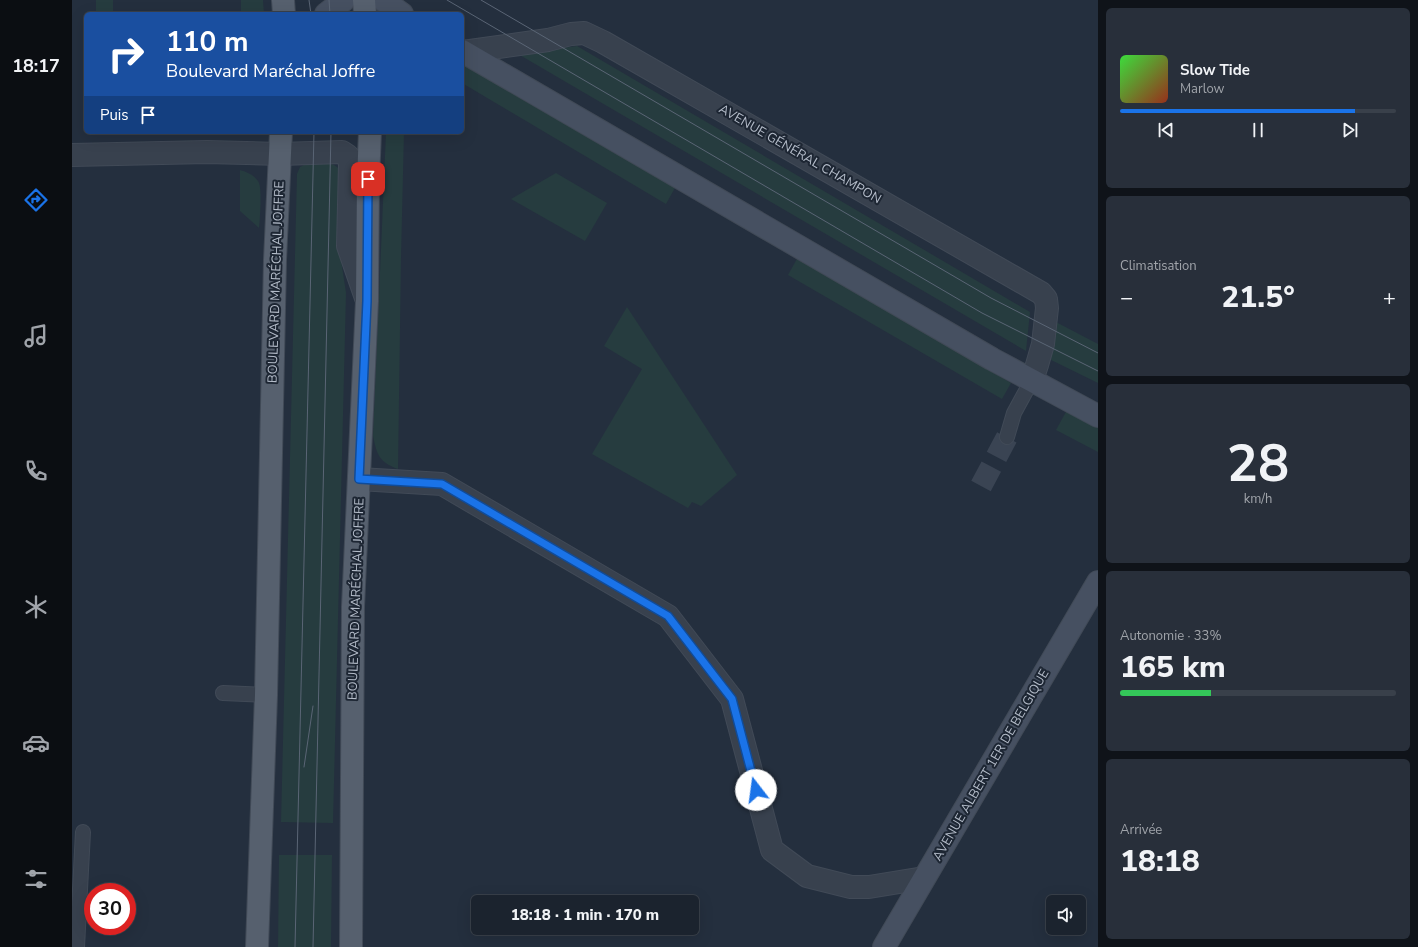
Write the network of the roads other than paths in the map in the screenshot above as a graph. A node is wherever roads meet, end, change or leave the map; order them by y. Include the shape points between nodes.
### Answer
1 (283, 0) edge
2 (344, 0) edge
3 (364, 0) edge
4 (383, 0) edge
5 (284, 12) edge
6 (329, 12) edge
7 (365, 12) edge
8 (399, 12) edge
9 (464, 52) edge
10 (464, 53) edge
11 (281, 134) edge
12 (370, 134) edge
13 (280, 154) junction
14 (72, 155) edge
15 (367, 301) junction
16 (1032, 380) junction
17 (1098, 416) edge
18 (1007, 437) tunnel mouth
19 (359, 479) junction
20 (1098, 582) edge
21 (223, 693) dead end
22 (266, 695) junction
23 (83, 832) dead end
24 (924, 878) junction
25 (78, 947) edge
26 (257, 947) edge
27 (351, 947) edge
28 (884, 947) edge

1 - 5 main road
2 - 6 main road
3 - 7 main road
4 - 8 main road
9 - 16 street, AVENUE GÉNÉRAL CHAMPON via 584,33 1041,293 1048,308 1043,344
10 - 16 main road, AVENUE GÉNÉRAL CHAMPON
11 - 13 main road, BOULEVARD MARÉCHAL JOFFRE
12 - 15 main road, BOULEVARD MARÉCHAL JOFFRE
13 - 14 street via 207,152
13 - 15 street via 342,152 348,156 348,246
13 - 22 main road, BOULEVARD MARÉCHAL JOFFRE via 275,260
15 - 19 main road, BOULEVARD MARÉCHAL JOFFRE
16 - 17 main road, AVENUE GÉNÉRAL CHAMPON
16 - 18 lane, AVENUE GÉNÉRAL CHAMPON via 1014,412
19 - 24 street via 442,484 668,616 732,699 772,850 807,876 851,887 870,887
19 - 27 main road, BOULEVARD MARÉCHAL JOFFRE via 353,607
20 - 24 main road, AVENUE ALBERT 1ER DE BELGIQUE
21 - 22 lane
22 - 26 main road, BOULEVARD MARÉCHAL JOFFRE
23 - 25 lane
24 - 28 main road, AVENUE ALBERT 1ER DE BELGIQUE

